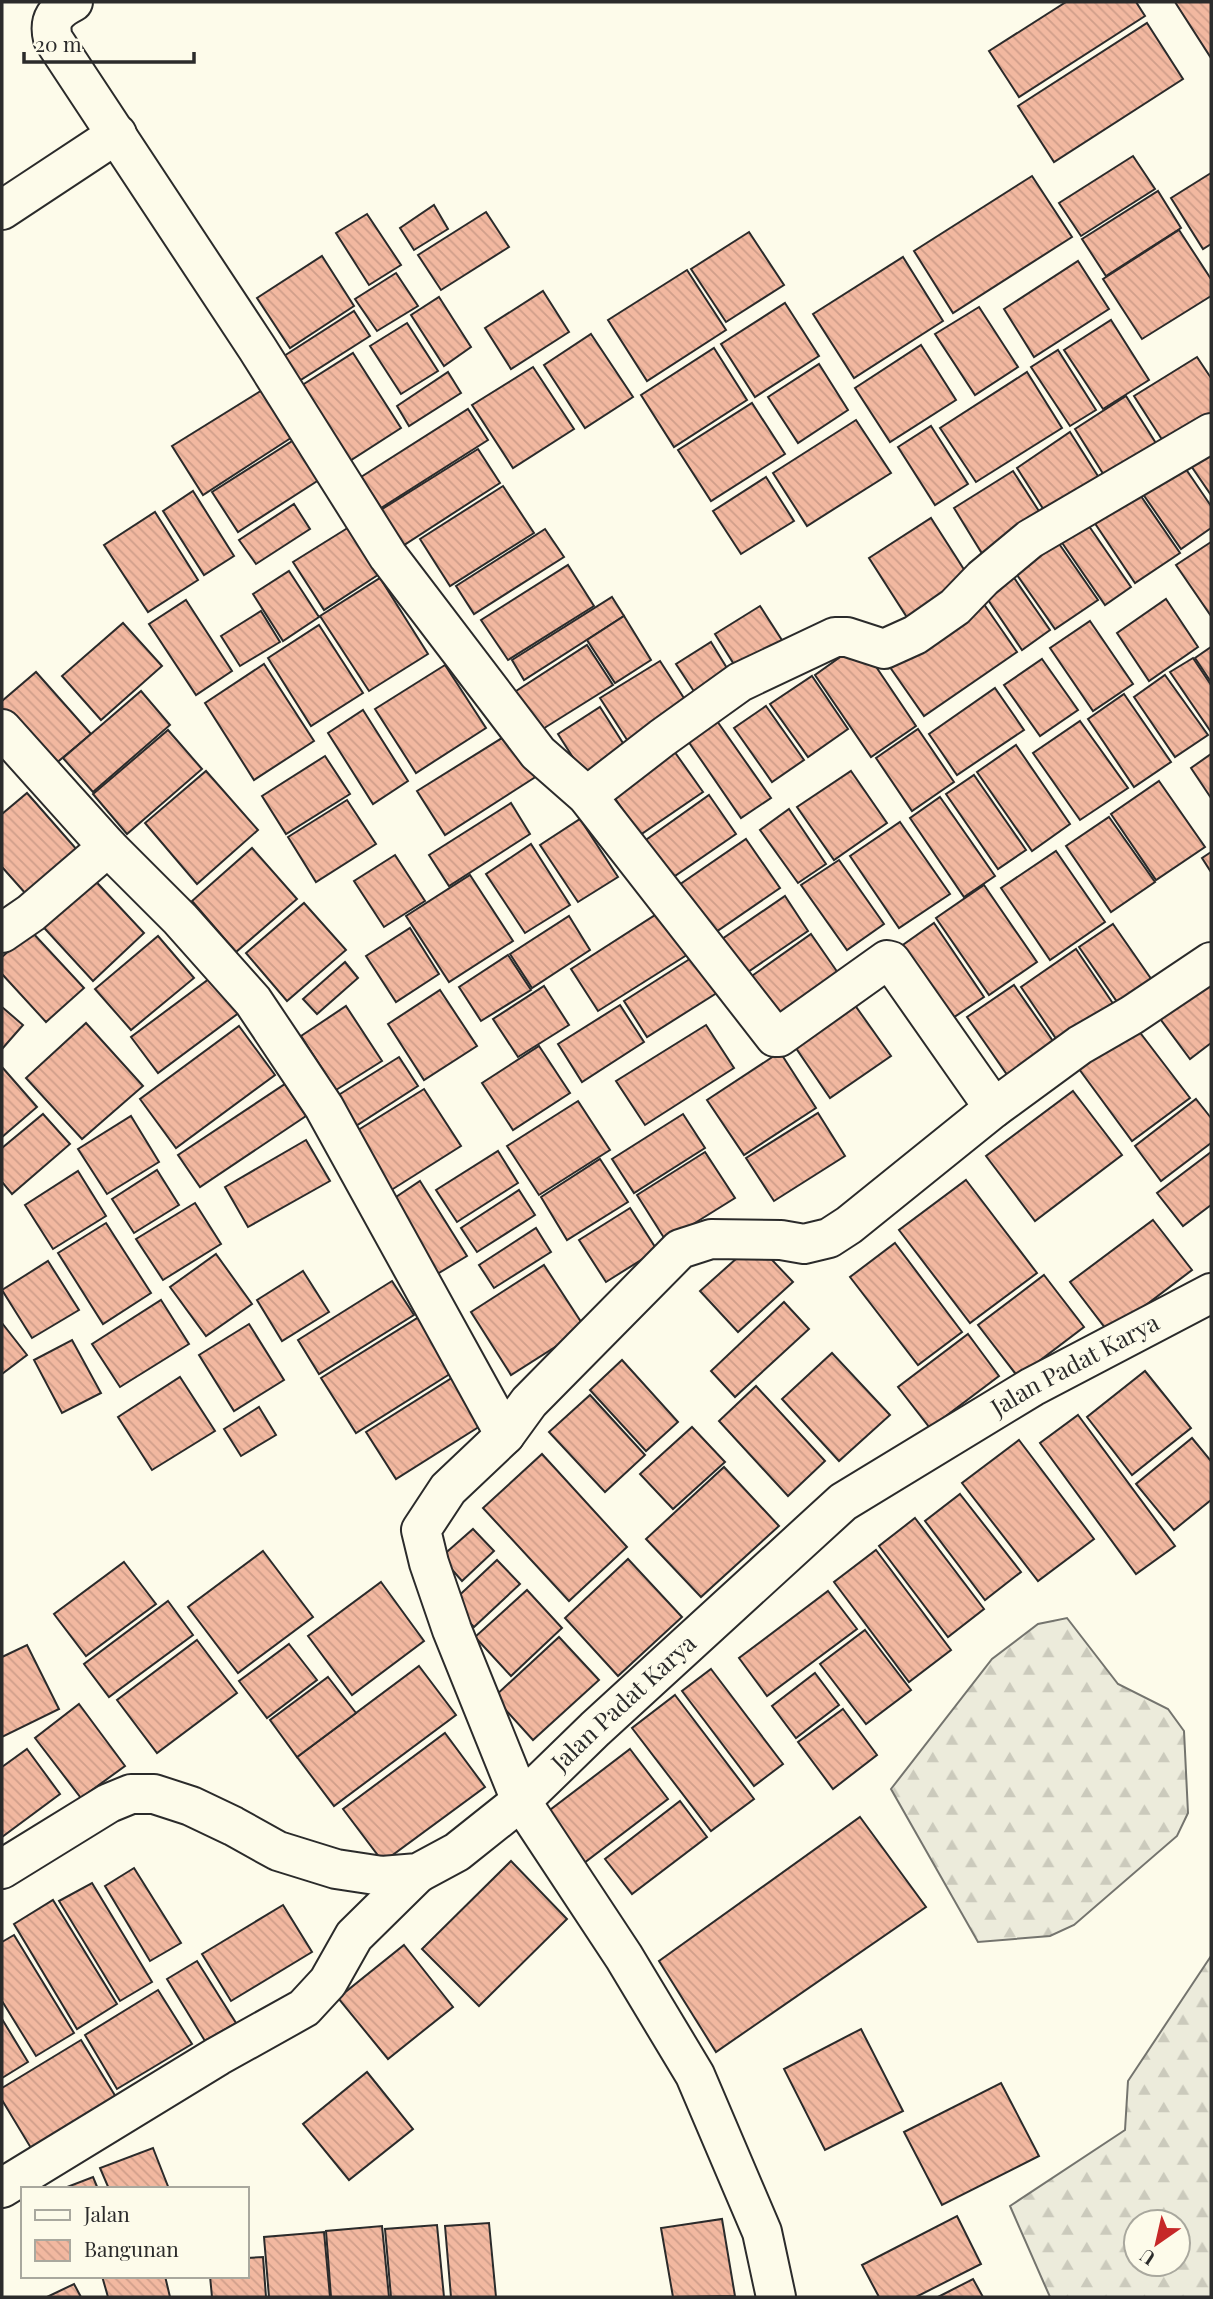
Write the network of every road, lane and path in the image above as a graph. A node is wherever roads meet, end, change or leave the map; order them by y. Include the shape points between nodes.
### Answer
1 (73, 2) edge
2 (117, 134) junction
3 (2, 210) edge
4 (1211, 433) edge
5 (2, 729) edge
6 (587, 796) junction
7 (108, 847) junction
8 (2, 933) edge
9 (1211, 962) edge
10 (994, 1108) junction
11 (1211, 1293) edge
12 (505, 1436) junction
13 (521, 1801) junction
14 (2, 1869) edge
15 (418, 1873) junction
16 (2, 2188) edge
17 (776, 2297) edge

1 - 2 street via 53,19 53,39
2 - 3 street
2 - 6 street via 388,556 538,753
4 - 6 street via 1030,539 955,607 915,635 884,649 835,637 740,682
5 - 7 street
6 - 10 street via 775,1037 891,961
7 - 8 street
7 - 12 street via 253,1001 282,1043 324,1107
9 - 10 street via 1080,1045
10 - 12 street via 828,1238 804,1244 711,1239 680,1249 529,1402
11 - 13 street, Jalan Padat Karya via 1032,1387 843,1503
12 - 13 street via 448,1489 421,1530 452,1630
13 - 15 street, Jalan Padat Karya via 457,1852
13 - 17 street via 695,2075 762,2232
14 - 15 street, Jalan Padat Karya via 110,1803 131,1794 154,1794 233,1826 278,1851 336,1869 382,1876
15 - 16 street via 354,1936 328,1982 304,2008

